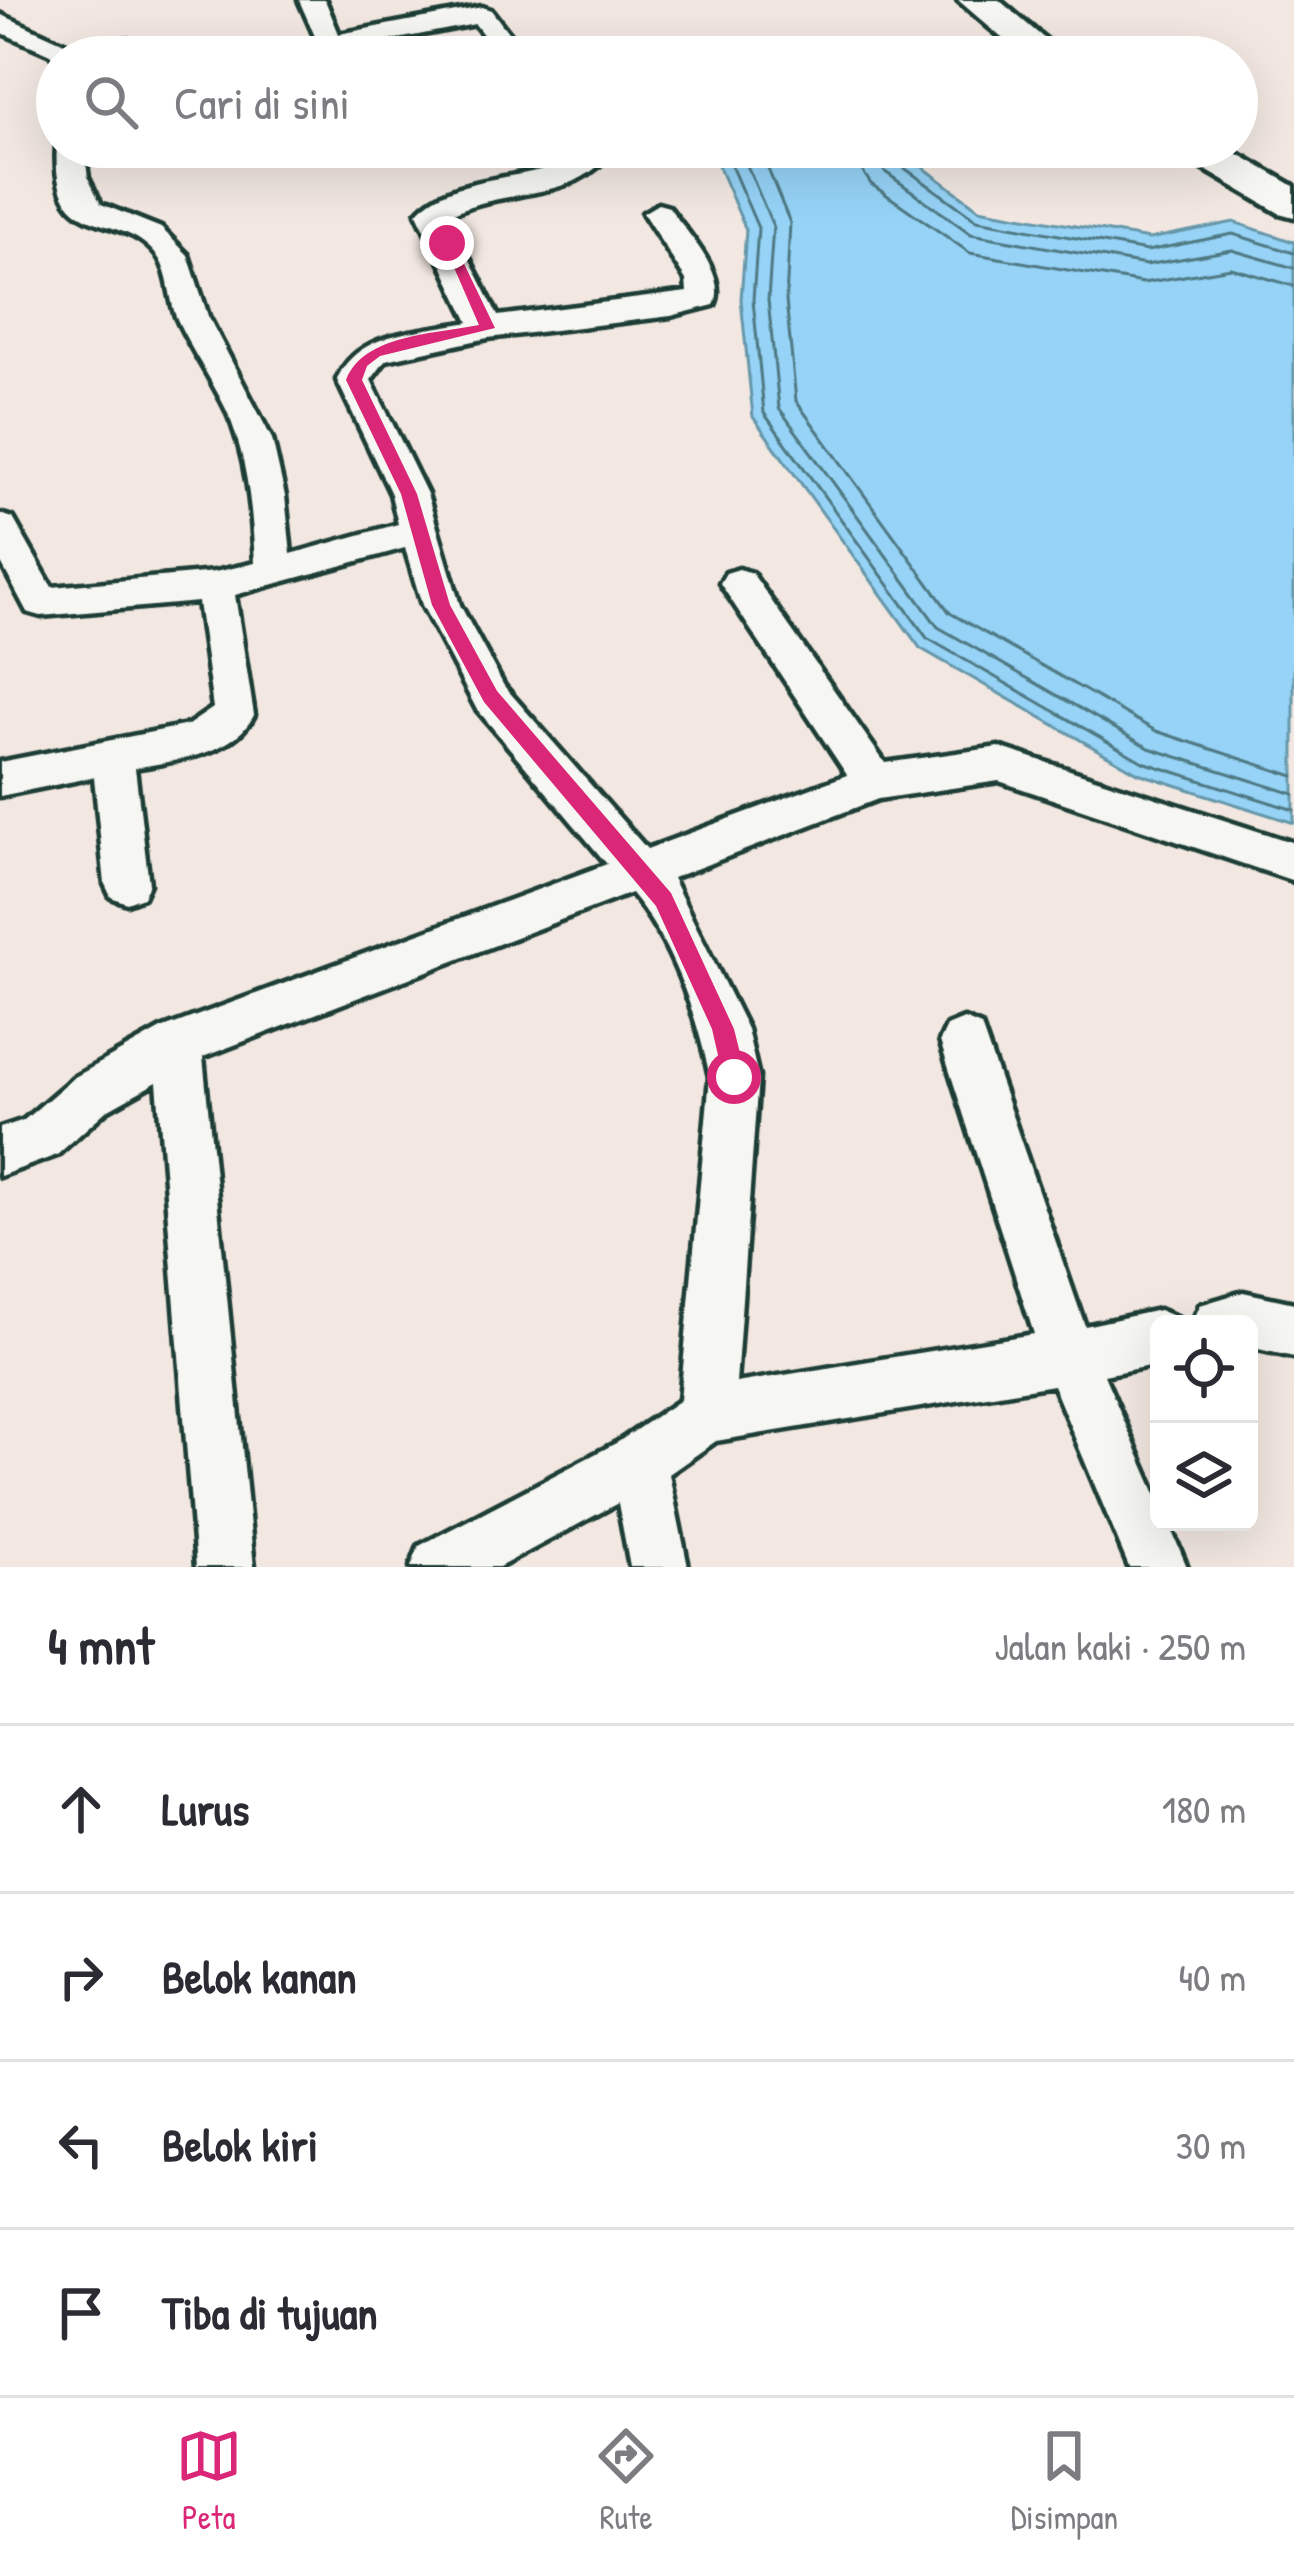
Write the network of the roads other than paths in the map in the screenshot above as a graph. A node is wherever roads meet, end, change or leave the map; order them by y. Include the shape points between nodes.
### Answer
1 (312, 0) edge
2 (976, 0) edge
3 (0, 22) edge
4 (327, 36) edge
5 (371, 36) edge
6 (498, 36) edge
7 (1020, 36) edge
8 (36, 41) edge
9 (71, 168) edge
10 (577, 168) edge
11 (1232, 168) edge
12 (1294, 204) edge
13 (658, 213) dead end
14 (488, 328) junction
15 (0, 527) edge
16 (418, 531) junction
17 (274, 573) junction
18 (739, 583) dead end
19 (215, 586) junction
20 (112, 756) junction
21 (0, 779) edge
22 (874, 782) junction
23 (1294, 862) edge
24 (643, 872) junction
25 (127, 884) dead end
26 (964, 1041) dead end
27 (178, 1045) junction
28 (0, 1152) edge
29 (1258, 1322) edge
30 (1294, 1330) edge
31 (1150, 1339) edge
32 (1068, 1357) junction
33 (706, 1415) junction
34 (638, 1462) junction
35 (225, 1567) edge
36 (440, 1567) edge
37 (659, 1567) edge
38 (1158, 1567) edge

1 - 4 street
2 - 7 street
3 - 8 street
5 - 6 street via 482,14
9 - 17 street via 83,206 150,235 179,268 210,356 247,419 271,499
10 - 14 street via 432,213
11 - 12 street
13 - 14 street via 702,280 703,298
14 - 16 street via 375,352 354,380 409,494
15 - 19 street via 41,602
16 - 17 street
16 - 24 street via 441,605 490,697
17 - 19 street
18 - 22 street
19 - 20 street via 234,715 198,739
20 - 21 street
20 - 25 street
22 - 23 street via 999,764
22 - 24 street
24 - 27 street
24 - 33 street via 723,1029 734,1077
26 - 32 street
27 - 28 street via 90,1094 40,1138
27 - 35 street
29 - 30 street
31 - 32 street
32 - 33 street
32 - 38 street
33 - 34 street
34 - 36 street
34 - 37 street

